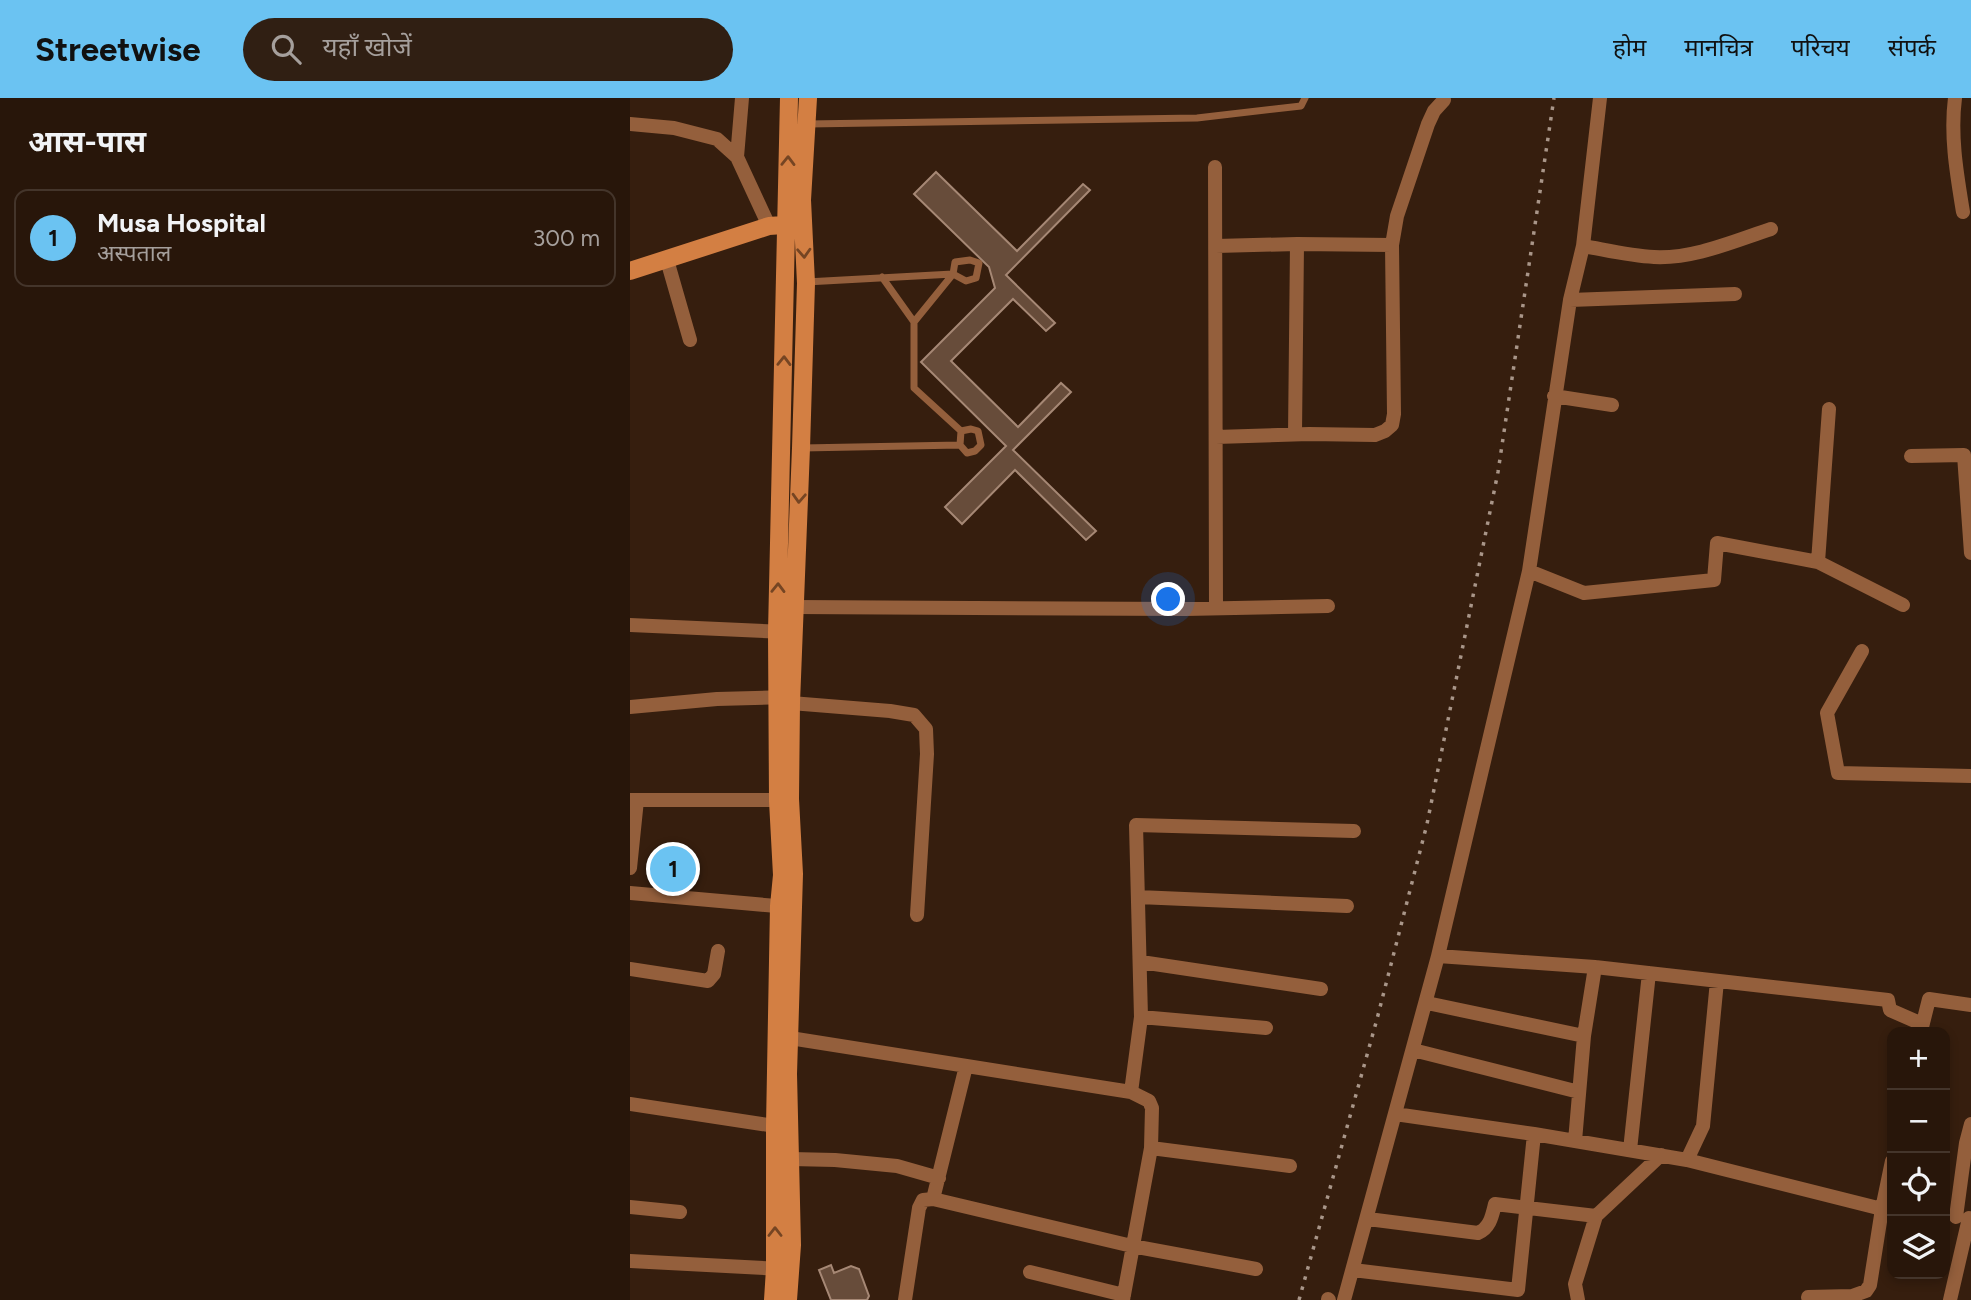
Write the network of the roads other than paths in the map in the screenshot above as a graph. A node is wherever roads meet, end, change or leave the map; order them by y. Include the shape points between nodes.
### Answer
1 (742, 98) edge
2 (789, 98) edge
3 (808, 98) edge
4 (1305, 98) edge
5 (1600, 98) edge
6 (1955, 98) edge
7 (1444, 100) dead end
8 (630, 124) edge
9 (807, 124) junction
10 (737, 157) junction
11 (1215, 167) dead end
12 (1963, 212) dead end
13 (795, 224) junction
14 (769, 226) junction
15 (1771, 229) dead end
16 (1297, 244) junction
17 (1392, 245) junction
18 (1216, 246) junction
19 (1583, 246) junction
20 (667, 260) junction
21 (630, 271) edge
22 (882, 277) junction
23 (806, 282) junction
24 (1735, 293) dead end
25 (1570, 300) junction
26 (914, 322) junction
27 (690, 340) dead end
28 (1554, 396) junction
29 (1612, 405) dead end
30 (1829, 409) dead end
31 (961, 431) junction
32 (1295, 434) junction
33 (1216, 437) junction
34 (960, 444) junction
35 (802, 448) junction
36 (1911, 456) dead end
37 (1971, 553) edge
38 (1818, 562) junction
39 (1529, 570) junction
40 (1903, 605) dead end
41 (1328, 606) dead end
42 (794, 607) junction
43 (1216, 608) junction
44 (630, 625) edge
45 (786, 632) junction
46 (1862, 651) dead end
47 (787, 699) junction
48 (630, 707) edge
49 (1971, 776) edge
50 (634, 800) edge
51 (784, 800) junction
52 (1354, 831) dead end
53 (632, 833) edge
54 (630, 868) edge
55 (630, 893) edge
56 (1138, 897) junction
57 (1347, 906) dead end
58 (786, 907) junction
59 (917, 915) dead end
60 (718, 951) dead end
61 (1438, 956) junction
62 (1141, 962) junction
63 (1595, 967) junction
64 (630, 969) edge
65 (1649, 973) junction
66 (1717, 981) junction
67 (1321, 989) dead end
68 (1427, 1003) junction
69 (1971, 1005) edge
70 (1141, 1017) junction
71 (1920, 1027) edge
72 (1922, 1027) edge
73 (1266, 1028) dead end
74 (1584, 1036) junction
75 (789, 1038) junction
76 (1413, 1050) junction
77 (966, 1066) junction
78 (1131, 1092) junction
79 (1579, 1092) junction
80 (630, 1104) edge
81 (1395, 1114) junction
82 (1971, 1124) edge
83 (783, 1125) junction
84 (1534, 1134) junction
85 (1575, 1141) junction
86 (1151, 1148) junction
87 (1630, 1150) junction
88 (1661, 1155) junction
89 (790, 1159) junction
90 (1687, 1160) junction
91 (1290, 1166) dead end
92 (939, 1178) junction
93 (933, 1199) junction
94 (630, 1208) edge
95 (1527, 1208) junction
96 (1887, 1210) edge
97 (680, 1212) dead end
98 (1596, 1216) junction
99 (1960, 1217) edge
100 (1368, 1219) junction
101 (1132, 1246) junction
102 (630, 1261) edge
103 (783, 1269) junction
104 (1256, 1269) dead end
105 (1353, 1270) junction
106 (1030, 1272) dead end
107 (1124, 1297) edge
108 (1808, 1297) dead end
109 (909, 1298) edge
110 (773, 1300) edge
111 (788, 1300) edge
112 (1344, 1300) edge
113 (1578, 1300) edge
114 (1950, 1300) edge

1 - 10 street
13 -> 2 main road
3 - 9 main road
4 - 9 lane via 1301,106 1197,118
5 - 19 street
6 - 12 street via 1956,173
7 - 17 street via 1428,124
8 - 10 street via 674,128 717,139
9 - 13 main road via 802,200
10 - 14 street
11 - 18 street
13 - 14 main road
13 -> 23 main road
45 -> 13 main road
14 - 20 main road
15 - 19 street via 1679,256 1654,257
16 - 17 street
16 - 18 street
16 - 32 street
17 - 32 street via 1392,425 1375,435
18 - 33 street
19 - 25 street
20 - 21 main road
20 - 27 street
22 - 23 lane
22 - 26 lane
22 - 26 lane via 953,274
23 - 35 main road
24 - 25 street
25 - 28 street
26 - 31 lane via 914,388
28 - 29 street
28 - 39 street
30 - 38 street
31 - 34 lane
31 - 34 lane via 978,431 981,445 967,453
32 - 33 street
33 - 43 street
34 - 35 lane
35 -> 42 main road
36 - 37 street via 1964,455
38 - 39 street via 1717,543 1714,580 1584,593
38 - 40 street
39 - 61 street
41 - 43 street
42 - 43 street
42 - 45 main road
44 - 45 street
45 - 47 main road
46 - 49 street via 1827,713 1838,773
47 - 48 street via 717,699
47 - 51 main road
47 - 59 street via 914,715 926,729
50 - 51 street
50 - 53 street
51 - 58 main road via 794,874
52 - 56 street via 1136,825
53 - 54 street
55 - 58 street
56 - 57 street
56 - 62 street
58 - 75 main road
58 - 83 main road
60 - 64 street via 708,981
61 - 63 street
61 - 68 street
62 - 67 street
62 - 70 street
63 - 65 street
63 - 74 street
65 - 66 street
65 - 87 street
66 - 71 street via 1888,1000 1889,1010
66 - 90 street via 1703,1126
68 - 74 street
68 - 76 street
69 - 72 street via 1929,999
70 - 73 street
70 - 78 street
74 - 79 street
75 - 77 street
75 - 83 main road
76 - 79 street
76 - 81 street
77 - 78 street
77 - 92 street
78 - 86 street via 1143,1096 1152,1108
79 - 85 street
80 - 83 street
81 - 84 street
81 - 100 street
82 - 99 street
83 - 89 main road
103 -> 83 main road
84 - 85 street
84 - 95 street
85 - 87 street
86 - 91 street
86 - 101 street
87 - 88 street
88 - 90 street
88 - 98 street
89 - 92 street via 897,1166
89 - 103 main road via 793,1210
90 - 96 street
92 - 93 street
93 - 101 street
93 - 109 street via 923,1200 919,1208
94 - 97 street
95 - 98 street
95 - 100 street via 1495,1204 1485,1230 1478,1233
95 - 105 street via 1518,1290
96 - 108 street via 1866,1292
98 - 113 street via 1575,1284
99 - 114 street
100 - 105 street
101 - 104 street
101 - 107 street
102 - 103 street
103 - 110 main road
103 - 111 main road
105 - 112 street
106 - 107 street

